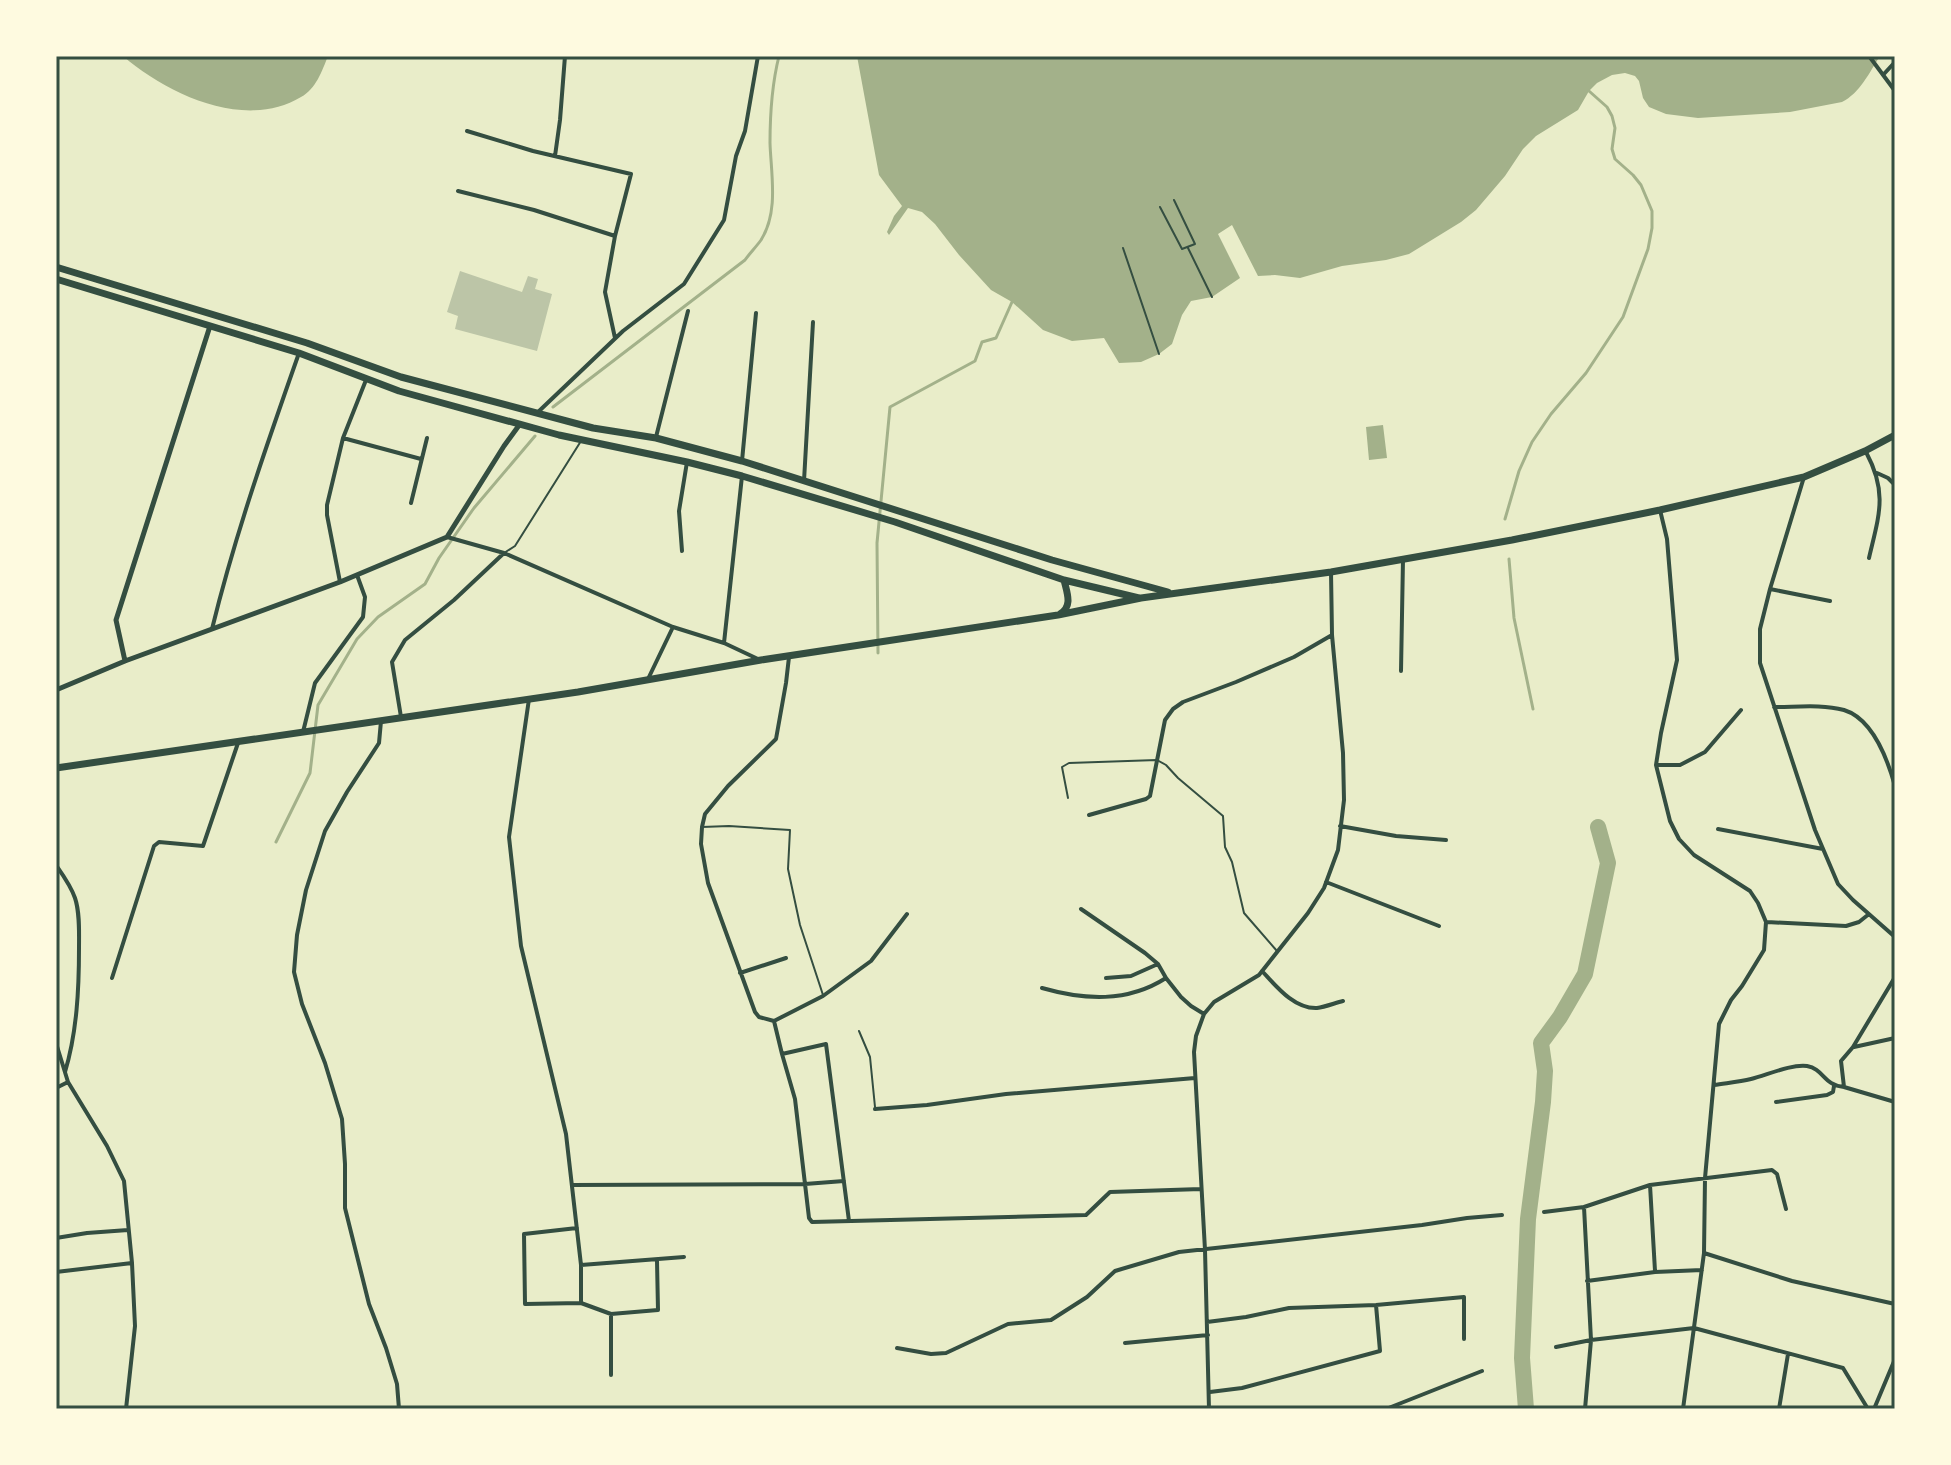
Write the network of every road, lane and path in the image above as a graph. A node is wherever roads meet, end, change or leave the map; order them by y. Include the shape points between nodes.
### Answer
1 (565, 56) edge
2 (758, 56) edge
3 (1869, 56) edge
4 (1895, 62) edge
5 (1883, 75) junction
6 (1895, 91) edge
7 (467, 131) dead end
8 (555, 156) junction
9 (458, 191) dead end
10 (1174, 200) dead end
11 (1160, 207) dead end
12 (615, 236) junction
13 (1188, 247) junction
14 (1123, 248) dead end
15 (56, 267) edge
16 (56, 279) edge
17 (1212, 297) dead end
18 (688, 311) dead end
19 (756, 313) dead end
20 (813, 322) dead end
21 (210, 326) junction
22 (615, 338) junction
23 (299, 353) junction
24 (1159, 354) dead end
25 (367, 378) junction
26 (537, 413) junction
27 (524, 425) junction
28 (1895, 435) edge
29 (343, 438) junction
30 (427, 438) dead end
31 (656, 438) junction
32 (581, 440) junction
33 (1865, 451) junction
34 (421, 459) junction
35 (742, 461) junction
36 (687, 462) junction
37 (1877, 473) junction
38 (742, 476) junction
39 (1804, 477) junction
40 (804, 481) junction
41 (1895, 485) edge
42 (411, 503) dead end
43 (1660, 510) junction
44 (447, 537) junction
45 (682, 551) dead end
46 (504, 553) junction
47 (1869, 558) dead end
48 (1403, 559) junction
49 (1331, 572) junction
50 (357, 575) junction
51 (1064, 580) junction
52 (340, 582) junction
53 (1770, 589) junction
54 (1174, 593) junction
55 (1141, 598) junction
56 (1830, 601) dead end
57 (1058, 615) junction
58 (673, 627) junction
59 (212, 630) junction
60 (1332, 635) junction
61 (724, 643) junction
62 (789, 656) junction
63 (761, 660) junction
64 (125, 661) junction
65 (1401, 671) dead end
66 (648, 680) junction
67 (56, 690) edge
68 (529, 699) junction
69 (1773, 707) junction
70 (1741, 710) dead end
71 (401, 717) junction
72 (381, 721) junction
73 (303, 732) junction
74 (239, 741) junction
75 (1157, 760) junction
76 (1656, 765) junction
77 (56, 768) edge
78 (1895, 786) edge
79 (1068, 798) dead end
80 (1089, 815) dead end
81 (1340, 826) junction
82 (702, 827) junction
83 (1718, 829) dead end
84 (1446, 840) dead end
85 (1823, 849) junction
86 (56, 865) edge
87 (1326, 882) junction
88 (1081, 909) dead end
89 (907, 914) dead end
90 (1869, 914) junction
91 (1766, 922) junction
92 (1439, 926) dead end
93 (1895, 937) edge
94 (1277, 951) junction
95 (786, 958) dead end
96 (1158, 964) junction
97 (1262, 971) junction
98 (740, 973) junction
99 (1895, 977) edge
100 (112, 978) dead end
101 (1106, 978) dead end
102 (1166, 978) junction
103 (1042, 988) dead end
104 (823, 996) junction
105 (1343, 1001) dead end
106 (1204, 1014) junction
107 (774, 1021) junction
108 (859, 1031) dead end
109 (1895, 1038) edge
110 (56, 1043) edge
111 (1853, 1047) junction
112 (782, 1054) junction
113 (65, 1073) junction
114 (1196, 1078) junction
115 (68, 1082) junction
116 (1714, 1085) junction
117 (1834, 1086) junction
118 (1844, 1087) junction
119 (56, 1088) edge
120 (1776, 1102) dead end
121 (1895, 1102) edge
122 (875, 1109) joint
123 (1705, 1178) junction
124 (844, 1181) junction
125 (805, 1184) junction
126 (572, 1185) junction
127 (1650, 1185) junction
128 (1201, 1189) junction
129 (1584, 1207) junction
130 (1786, 1209) dead end
131 (1544, 1212) dead end
132 (1502, 1215) dead end
133 (849, 1221) junction
134 (577, 1228) junction
135 (128, 1230) junction
136 (56, 1238) edge
137 (1205, 1250) junction
138 (1704, 1253) junction
139 (684, 1257) dead end
140 (657, 1261) junction
141 (132, 1263) junction
142 (581, 1265) junction
143 (1702, 1270) junction
144 (56, 1272) edge
145 (1655, 1272) junction
146 (1587, 1281) junction
147 (581, 1303) junction
148 (1895, 1304) edge
149 (1376, 1305) junction
150 (611, 1314) junction
151 (1207, 1322) junction
152 (1694, 1328) junction
153 (1208, 1335) junction
154 (1464, 1339) dead end
155 (1591, 1340) junction
156 (1125, 1343) dead end
157 (1556, 1347) dead end
158 (897, 1348) dead end
159 (1788, 1354) junction
160 (1895, 1359) edge
161 (1482, 1371) dead end
162 (611, 1375) dead end
163 (1209, 1392) junction
164 (126, 1409) edge
165 (399, 1409) edge
166 (1209, 1409) edge
167 (1386, 1409) edge
168 (1585, 1409) edge
169 (1683, 1409) edge
170 (1779, 1409) edge
171 (1868, 1409) edge
172 (1874, 1409) edge

1 - 8 street
2 - 22 street via 724,220 684,284
3 - 5 street
4 - 5 street
5 - 6 street
7 - 8 street
8 - 12 street via 631,174
9 - 12 street
10 - 13 path via 1195,244
11 - 13 path via 1182,249
12 - 22 street via 605,292
13 - 17 path
14 - 24 path
15 - 26 main road via 401,377
16 - 21 main road
18 - 31 street
19 - 35 street
20 - 40 street
21 - 23 main road
21 - 64 street via 116,620
22 - 26 street
23 - 25 main road
23 - 59 street
25 - 27 main road
25 - 29 street
26 - 31 main road
27 - 32 main road
27 - 44 street via 504,446
28 - 33 main road
29 - 34 street
29 - 52 street via 327,510
30 - 34 street
31 - 35 main road
32 - 36 main road
32 - 46 lane via 515,546
33 - 37 street
33 - 39 main road
34 - 42 street
35 - 40 main road
36 - 38 main road
36 - 45 street via 679,511
37 - 41 street
37 - 47 street via 1880,503
38 - 51 main road
38 - 61 street
39 - 43 main road
39 - 53 street
40 - 54 main road
43 - 48 main road
43 - 76 street via 1677,660
44 - 46 street
44 - 50 street
46 - 58 street
46 - 71 street via 405,640 392,662
48 - 49 main road
48 - 65 street
49 - 54 main road
49 - 60 street
50 - 52 street
50 - 73 street via 365,597 363,617 315,683
51 - 55 main road
51 - 57 main road via 1068,605
52 - 59 street
53 - 56 street
53 - 69 street via 1759,646
54 - 55 main road
55 - 57 main road
57 - 62 main road
58 - 61 street
58 - 66 street
59 - 64 street
60 - 75 street via 1173,709 1165,720
60 - 81 street via 1343,753
61 - 63 street
62 - 63 main road
62 - 82 street via 776,739 728,786 705,814
63 - 66 main road
64 - 67 street
66 - 68 main road
68 - 71 main road
68 - 126 street via 509,837 521,946 566,1134
69 - 78 street via 1828,707 1857,717 1881,747
69 - 85 street
70 - 76 street via 1705,752 1680,765
71 - 72 main road
72 - 73 main road
72 - 165 street via 379,743 325,831 306,890 294,972 342,1119 345,1208 369,1304 397,1384
73 - 74 main road
74 - 77 main road
74 - 100 street via 203,846 154,846
75 - 79 lane via 1064,764
75 - 80 street via 1150,796
75 - 94 lane via 1223,816 1225,847 1244,913
76 - 91 street via 1679,839 1694,855 1750,891
81 - 84 street
81 - 87 street
82 - 98 street via 708,883
82 - 104 lane via 790,830 788,869
83 - 85 street
85 - 90 street via 1838,884
86 - 113 street via 75,899 79,930 79,984
87 - 92 street
87 - 94 street
88 - 96 street
89 - 104 street via 871,961
90 - 91 street via 1846,926
90 - 93 street
91 - 116 street via 1764,950 1719,1024
94 - 97 street
95 - 98 street
96 - 101 street via 1131,976
96 - 102 street
97 - 105 street via 1304,1007
97 - 106 street
98 - 107 street via 757,1015
99 - 111 street
102 - 103 street via 1120,997 1066,995
102 - 106 street
104 - 107 street
106 - 114 street via 1194,1052
107 - 112 street
108 - 122 lane via 870,1057
109 - 111 street
110 - 113 street
111 - 118 street via 1841,1061
112 - 124 street via 826,1044
112 - 125 street via 795,1099
113 - 115 street
114 - 122 street
114 - 128 street
115 - 119 street
115 - 135 street via 124,1181
116 - 117 street via 1807,1066
116 - 123 street
117 - 118 street
117 - 120 street via 1827,1095
118 - 121 street
123 - 127 street
123 - 130 street via 1775,1171
123 - 138 street
124 - 125 street
124 - 133 street
125 - 126 street
125 - 133 street via 812,1222
126 - 134 street
127 - 129 street
127 - 145 street
128 - 133 street via 1110,1192 1086,1215
128 - 137 street
129 - 131 street
129 - 146 street
132 - 137 street
134 - 142 street
134 - 147 street via 524,1234 523,1301
135 - 136 street
135 - 141 street
137 - 151 street
137 - 158 street via 1115,1271 1051,1320 1008,1324 946,1353
138 - 143 street
138 - 148 street via 1792,1281
139 - 140 street
140 - 142 street
140 - 150 street via 658,1310
141 - 144 street
141 - 164 street via 135,1326
142 - 147 street
143 - 145 street
143 - 152 street
145 - 146 street
146 - 155 street
147 - 150 street
149 - 151 street via 1289,1308
149 - 154 street via 1464,1297
149 - 163 street via 1380,1351
150 - 162 street
151 - 153 street
152 - 155 street
152 - 159 street
152 - 169 street
153 - 156 street
153 - 163 street
155 - 157 street
155 - 168 street
159 - 170 street
159 - 171 street via 1843,1368
160 - 172 street
161 - 167 street
163 - 166 street

